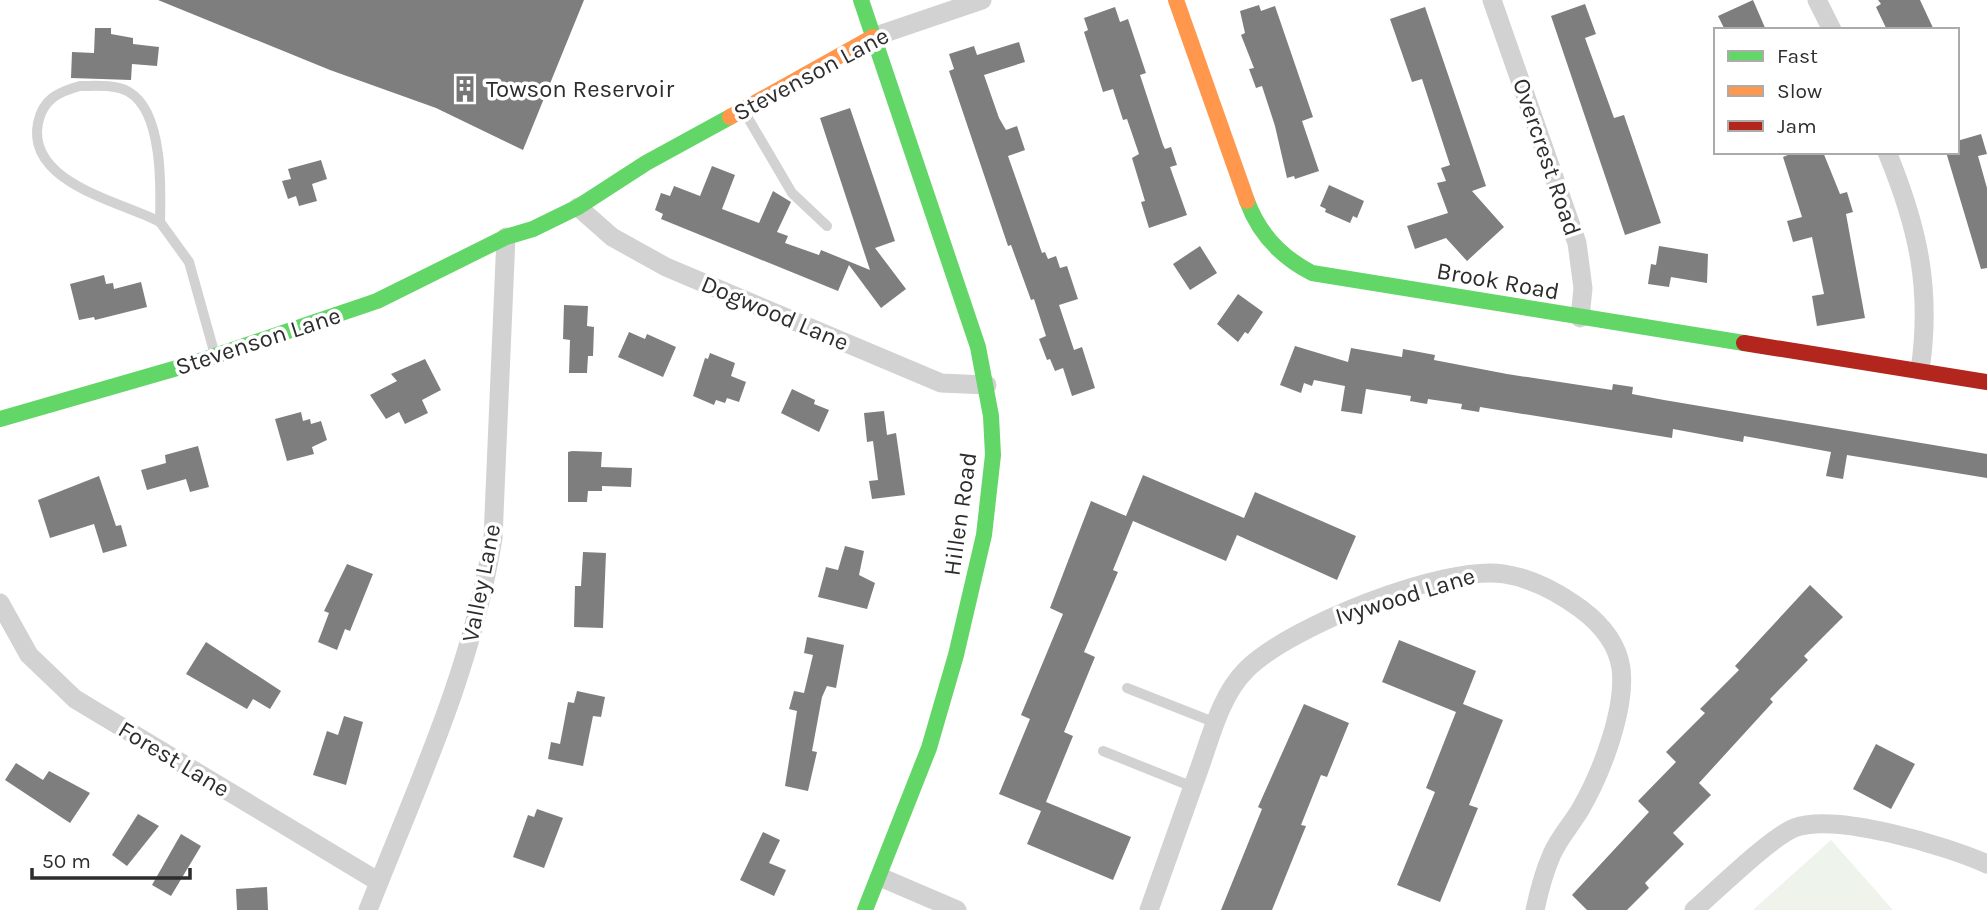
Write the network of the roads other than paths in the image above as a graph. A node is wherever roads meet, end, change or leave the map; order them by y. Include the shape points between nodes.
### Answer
1 (861, 0) edge
2 (982, 0) edge
3 (1176, 0) edge
4 (1492, 0) edge
5 (1817, 0) edge
6 (1831, 28) edge
7 (873, 37) junction
8 (743, 109) junction
9 (1888, 154) edge
10 (646, 163) junction
11 (578, 207) junction
12 (160, 222) junction
13 (827, 226) dead end
14 (506, 237) junction
15 (1580, 318) junction
16 (216, 356) junction
17 (1920, 370) junction
18 (1987, 382) edge
19 (987, 385) junction
20 (0, 419) edge
21 (0, 603) edge
22 (1127, 688) dead end
23 (1216, 723) junction
24 (1103, 751) dead end
25 (1193, 787) junction
26 (1987, 864) edge
27 (880, 877) junction
28 (379, 882) junction
29 (368, 910) edge
30 (865, 910) edge
31 (957, 910) edge
32 (1149, 910) edge
33 (1535, 910) edge
34 (1694, 910) edge

1 - 7 street, Hillen Road
2 - 7 street, Stevenson Lane
3 - 15 street, Brook Road via 1253,218 1268,242 1293,263 1312,273
4 - 15 street, Overcrest Road via 1577,243 1583,288
5 - 6 street
7 - 8 street, Stevenson Lane
7 - 19 street, Hillen Road
8 - 10 street, Stevenson Lane
8 - 13 lane via 792,193
9 - 17 street via 1922,265 1926,328
10 - 11 street, Stevenson Lane
10 - 14 street, Stevenson Lane via 604,178 528,218
11 - 14 street, Stevenson Lane
11 - 19 street, Dogwood Lane via 612,237 666,267 941,383
12 - 12 lane via 161,177 155,136 142,106 130,92 80,86 48,100 37,127 55,170 97,197
12 - 16 lane via 189,262
14 - 16 street, Stevenson Lane via 377,301
14 - 28 street, Valley Lane via 493,538 487,578 453,700
15 - 17 street, Brook Road
16 - 20 street, Stevenson Lane
17 - 18 street, Brook Road
19 - 27 street, Hillen Road via 993,455 972,591 929,748
21 - 28 street, Forest Lane via 29,654 75,699
22 - 23 lane
23 - 25 street, Ivywood Lane
23 - 33 street, Ivywood Lane via 1244,671 1270,649 1367,603 1486,573 1537,584 1569,600 1597,621 1612,641 1621,685 1610,742 1582,806 1551,856
24 - 25 lane
25 - 32 street, Ivywood Lane
26 - 34 street via 1879,832 1810,824 1782,836
27 - 30 street, Hillen Road
27 - 31 street
28 - 29 street, Valley Lane

